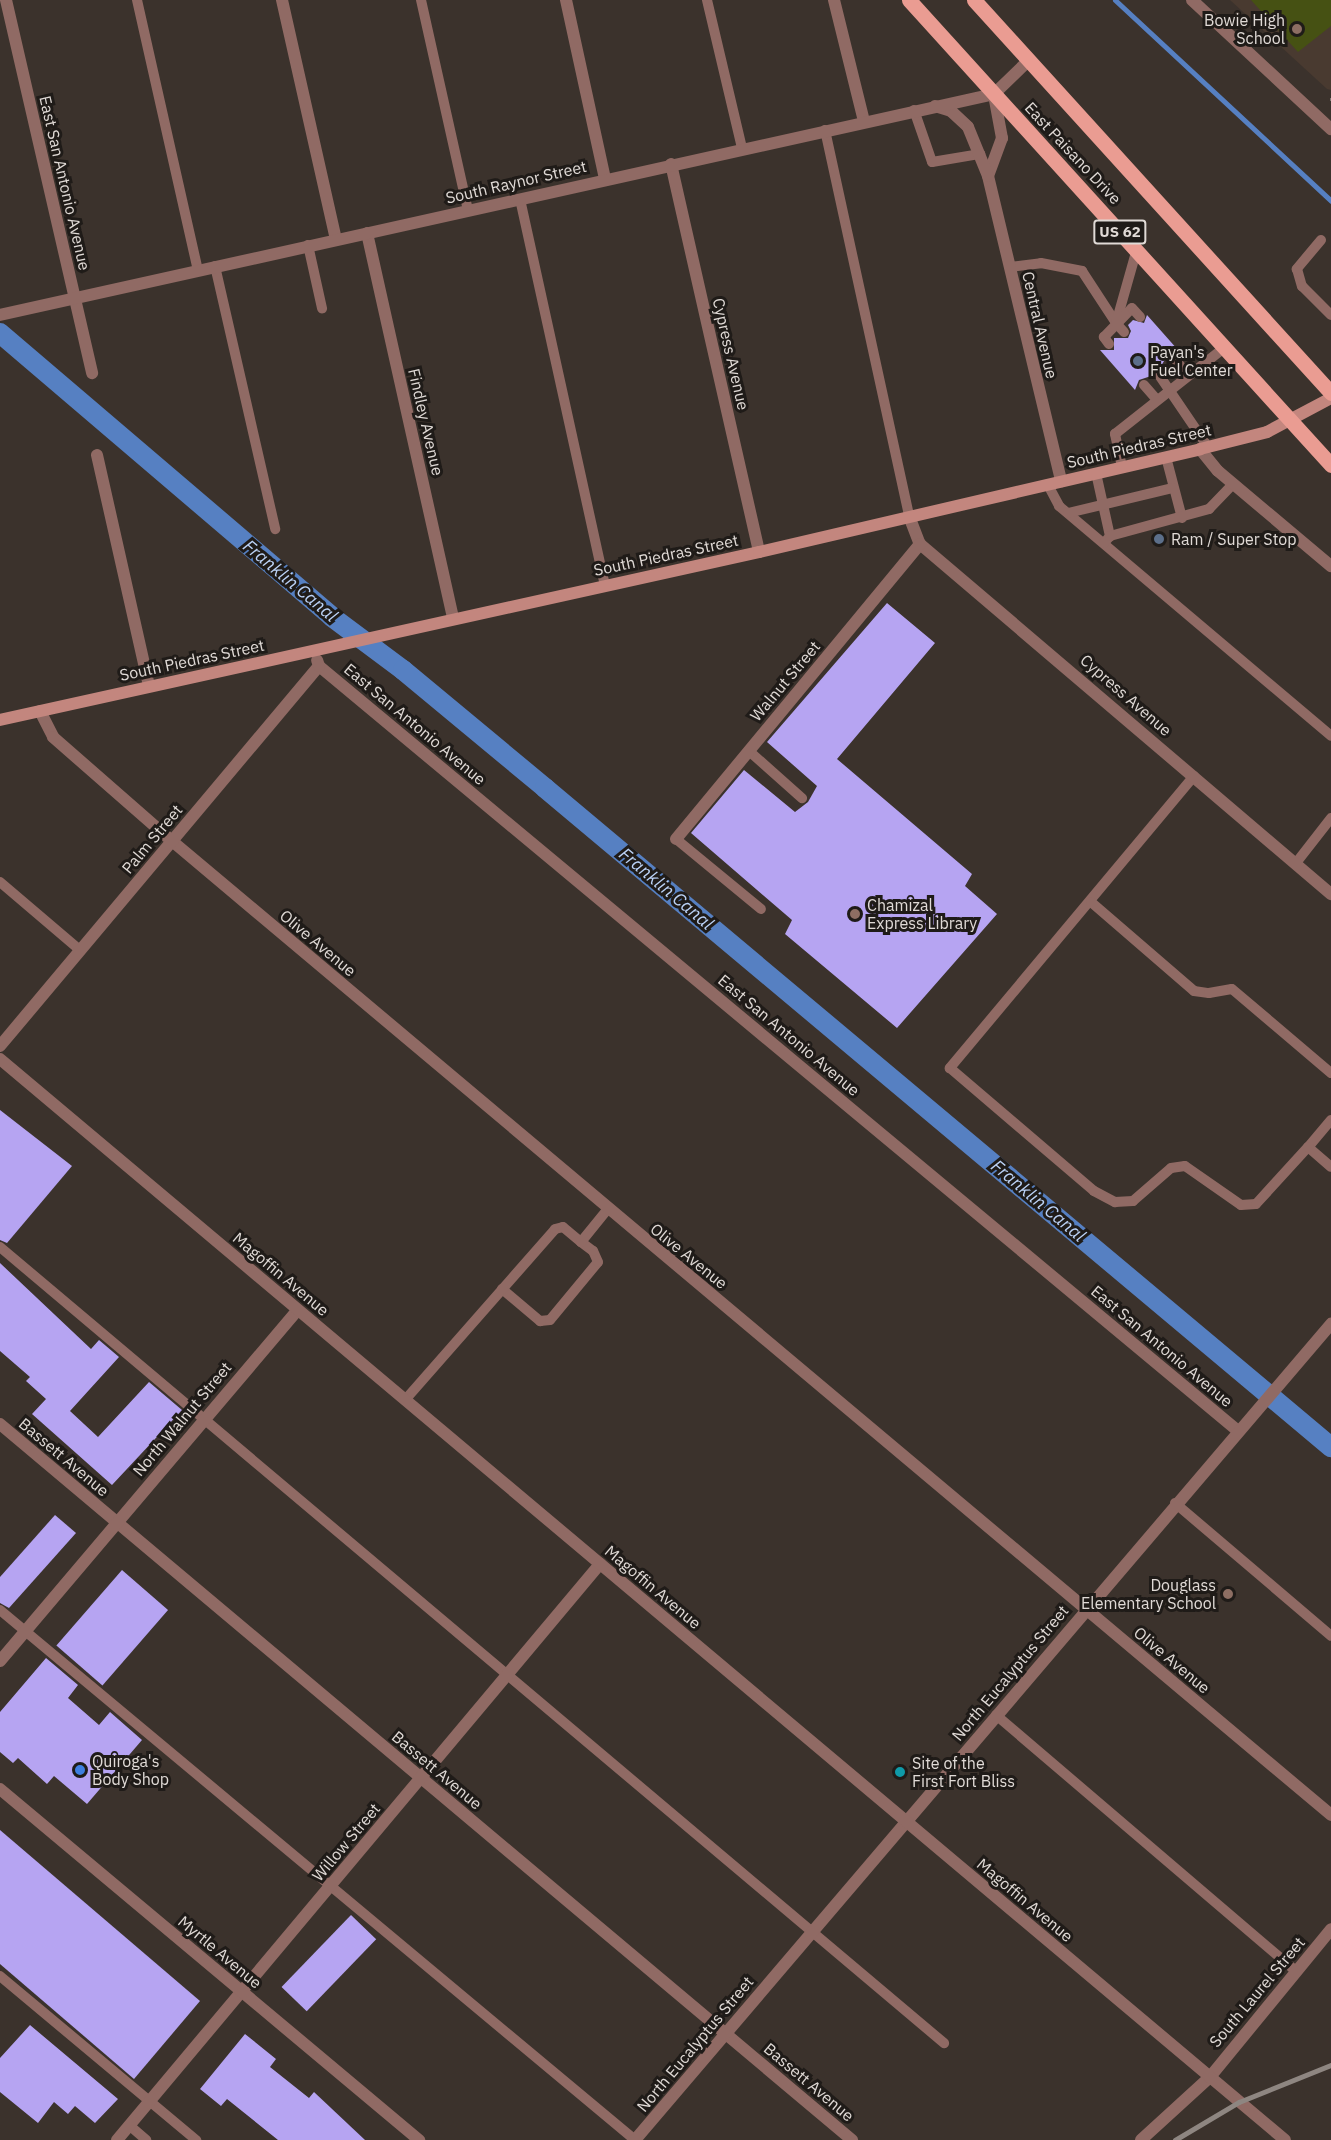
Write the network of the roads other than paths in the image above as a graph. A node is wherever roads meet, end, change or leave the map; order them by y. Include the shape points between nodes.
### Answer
1 (6, 0) edge
2 (136, 0) edge
3 (282, 0) edge
4 (421, 0) edge
5 (566, 0) edge
6 (707, 0) edge
7 (834, 0) edge
8 (909, 0) edge
9 (974, 0) edge
10 (1192, 0) edge
11 (1028, 61) junction
12 (994, 94) junction
13 (934, 106) junction
14 (914, 110) junction
15 (864, 121) junction
16 (1330, 125) edge
17 (825, 130) junction
18 (742, 148) junction
19 (980, 154) junction
20 (671, 164) junction
21 (988, 176) junction
22 (605, 179) junction
23 (520, 199) junction
24 (468, 211) junction
25 (367, 233) junction
26 (336, 239) junction
27 (1321, 240) dead end
28 (308, 246) junction
29 (1137, 249) junction
30 (215, 266) junction
31 (1010, 267) junction
32 (198, 270) junction
33 (74, 297) junction
34 (322, 308) dead end
35 (0, 315) edge
36 (1331, 315) edge
37 (1140, 317) dead end
38 (1116, 322) junction
39 (1124, 332) dead end
40 (1109, 344) dead end
41 (1225, 347) junction
42 (1174, 358) dead end
43 (1157, 372) dead end
44 (92, 373) dead end
45 (1188, 375) junction
46 (1144, 385) dead end
47 (1172, 389) junction
48 (1331, 396) edge
49 (1157, 400) junction
50 (1292, 421) junction
51 (1204, 448) junction
52 (97, 455) dead end
53 (1166, 457) junction
54 (1331, 465) edge
55 (1122, 467) junction
56 (1096, 473) junction
57 (1054, 483) junction
58 (1233, 484) junction
59 (1173, 488) junction
60 (1103, 505) junction
61 (1068, 513) junction
62 (909, 516) junction
63 (1182, 518) junction
64 (275, 529) dead end
65 (1107, 539) junction
66 (920, 544) junction
67 (759, 552) junction
68 (1331, 566) edge
69 (605, 584) junction
70 (453, 618) junction
71 (315, 650) junction
72 (319, 666) junction
73 (149, 686) junction
74 (40, 711) junction
75 (0, 720) edge
76 (1331, 736) edge
77 (749, 751) junction
78 (1194, 776) junction
79 (802, 798) dead end
80 (1331, 818) edge
81 (676, 839) joint
82 (172, 841) junction
83 (1296, 863) junction
84 (0, 882) edge
85 (1331, 894) edge
86 (1090, 902) junction
87 (761, 909) dead end
88 (81, 951) junction
89 (0, 1046) edge
90 (0, 1059) edge
91 (1331, 1073) edge
92 (1331, 1119) edge
93 (1308, 1147) junction
94 (1331, 1167) edge
95 (607, 1210) junction
96 (581, 1242) junction
97 (0, 1247) edge
98 (502, 1289) junction
99 (298, 1310) junction
100 (1331, 1324) edge
101 (405, 1400) junction
102 (203, 1420) junction
103 (0, 1424) edge
104 (1237, 1430) junction
105 (1175, 1503) junction
106 (116, 1522) junction
107 (600, 1564) junction
108 (1086, 1609) junction
109 (0, 1610) edge
110 (25, 1631) junction
111 (1331, 1636) edge
112 (0, 1661) edge
113 (509, 1674) junction
114 (996, 1715) junction
115 (421, 1778) junction
116 (0, 1789) edge
117 (1331, 1815) edge
118 (906, 1822) junction
119 (330, 1887) junction
120 (1331, 1929) edge
121 (813, 1931) junction
122 (1296, 1971) junction
123 (0, 1976) edge
124 (242, 1992) junction
125 (725, 2033) junction
126 (944, 2043) dead end
127 (1210, 2077) junction
128 (150, 2100) junction
129 (129, 2125) junction
130 (117, 2140) edge
131 (146, 2140) edge
132 (196, 2140) edge
133 (418, 2140) edge
134 (635, 2140) edge
135 (852, 2140) edge
136 (1141, 2140) edge
137 (1285, 2140) edge

1 - 33 street, East San Antonio Avenue
2 - 32 lane
3 - 26 street
4 - 24 lane
5 - 22 street
6 - 18 lane
7 - 15 street
8 - 12 main road, East Paisano Drive / US 62
9 - 11 main road, East Paisano Drive / US 62
10 - 16 street
11 - 12 street
11 - 48 main road, East Paisano Drive / US 62
12 - 13 street, South Raynor Street
12 - 21 street via 1002,138
12 - 29 main road, East Paisano Drive / US 62
13 - 14 street, South Raynor Street
13 - 19 street, Central Avenue via 951,111 968,127
14 - 15 street, South Raynor Street
14 - 19 lane via 932,162
15 - 17 street, South Raynor Street
17 - 18 street, South Raynor Street
17 - 62 lane
18 - 20 street, South Raynor Street
19 - 21 street, Central Avenue
20 - 22 street, South Raynor Street
20 - 67 street, Cypress Avenue
21 - 31 street, Central Avenue
22 - 23 street, South Raynor Street
23 - 24 street, South Raynor Street
23 - 69 lane
24 - 25 street, South Raynor Street
25 - 26 street, South Raynor Street
25 - 70 street, Findley Avenue
26 - 28 street, South Raynor Street
27 - 36 lane via 1297,269 1302,286
28 - 30 street, South Raynor Street
28 - 34 lane
29 - 38 lane
29 - 41 main road, East Paisano Drive / US 62
30 - 32 street, South Raynor Street
30 - 64 lane
31 - 38 lane via 1041,263 1082,271
31 - 57 street, Central Avenue
32 - 33 street, South Raynor Street
33 - 35 street, South Raynor Street
33 - 44 street, East San Antonio Avenue
37 - 38 lane via 1132,308
38 - 39 lane
38 - 40 lane via 1104,337
41 - 45 lane
41 - 50 main road, East Paisano Drive / US 62
42 - 45 lane
43 - 47 lane
45 - 47 lane
46 - 49 lane
47 - 49 lane
47 - 51 lane
48 - 50 main road, South Piedras Street
49 - 55 lane via 1115,434
50 - 51 main road, South Piedras Street
50 - 54 main road, East Paisano Drive / US 62
51 - 53 main road, South Piedras Street
51 - 58 street
52 - 73 street
53 - 55 main road, South Piedras Street
53 - 59 lane
55 - 56 main road, South Piedras Street
56 - 57 main road, South Piedras Street
56 - 60 lane
57 - 61 lane via 1059,506
57 - 62 main road, South Piedras Street
58 - 63 lane via 1209,509
58 - 68 street
59 - 60 lane via 1151,498
59 - 63 lane
60 - 61 lane
60 - 65 lane
61 - 65 lane
62 - 66 street, Cypress Avenue
62 - 67 main road, South Piedras Street
63 - 65 lane via 1135,527
65 - 76 lane
66 - 77 street, Walnut Street
66 - 78 street, Cypress Avenue
67 - 69 main road, South Piedras Street
69 - 70 main road, South Piedras Street
70 - 71 main road, South Piedras Street
71 - 72 street
71 - 73 main road, South Piedras Street
72 - 82 street, Palm Street
72 - 104 street, East San Antonio Avenue
73 - 74 main road, South Piedras Street
74 - 75 main road, South Piedras Street
74 - 82 street, Olive Avenue via 53,737
77 - 79 lane
77 - 81 street, Walnut Street
78 - 83 street, Cypress Avenue
78 - 86 lane
80 - 83 lane
81 - 87 lane
82 - 88 street, Palm Street
82 - 95 street, Olive Avenue
83 - 85 street, Cypress Avenue
84 - 88 lane
86 - 91 lane via 1194,991 1232,989
86 - 93 lane via 951,1068 1094,1191 1115,1202 1133,1201 1171,1168 1185,1166 1241,1205 1256,1204
88 - 89 street, Palm Street
90 - 99 street, Magoffin Avenue
92 - 93 lane
93 - 94 lane
95 - 96 lane
95 - 108 street, Olive Avenue
96 - 98 lane via 563,1227 555,1228
96 - 98 lane via 593,1251 598,1262 550,1320 540,1322
97 - 102 lane
98 - 101 lane
99 - 101 street, Magoffin Avenue
99 - 102 street, North Walnut Street
100 - 104 street, North Eucalyptus Street
101 - 107 street, Magoffin Avenue
102 - 106 street, North Walnut Street
102 - 113 lane
103 - 106 street, Bassett Avenue
104 - 105 street, North Eucalyptus Street
105 - 108 street, North Eucalyptus Street
105 - 111 lane
106 - 110 street, North Walnut Street
106 - 115 street, Bassett Avenue
107 - 113 street, Willow Street
107 - 118 street, Magoffin Avenue
108 - 114 street, North Eucalyptus Street
108 - 117 street, Olive Avenue
109 - 110 lane
110 - 112 street, North Walnut Street
110 - 119 lane
113 - 115 street, Willow Street
113 - 121 lane
114 - 118 street, North Eucalyptus Street
114 - 122 lane
115 - 119 street, Willow Street
115 - 125 street, Bassett Avenue
116 - 124 street, Myrtle Avenue
118 - 121 street, North Eucalyptus Street
118 - 127 street, Magoffin Avenue
119 - 124 street, Willow Street
119 - 134 lane
120 - 122 street, South Laurel Street
121 - 125 street, North Eucalyptus Street
121 - 126 lane
122 - 127 street, South Laurel Street
123 - 128 lane
124 - 128 street, Willow Street
124 - 133 street, Myrtle Avenue
125 - 134 street, North Eucalyptus Street
125 - 135 street, Bassett Avenue
127 - 136 street, South Laurel Street
127 - 137 street, Magoffin Avenue
128 - 129 street, Willow Street
128 - 132 lane
129 - 130 street, Willow Street
129 - 131 lane

